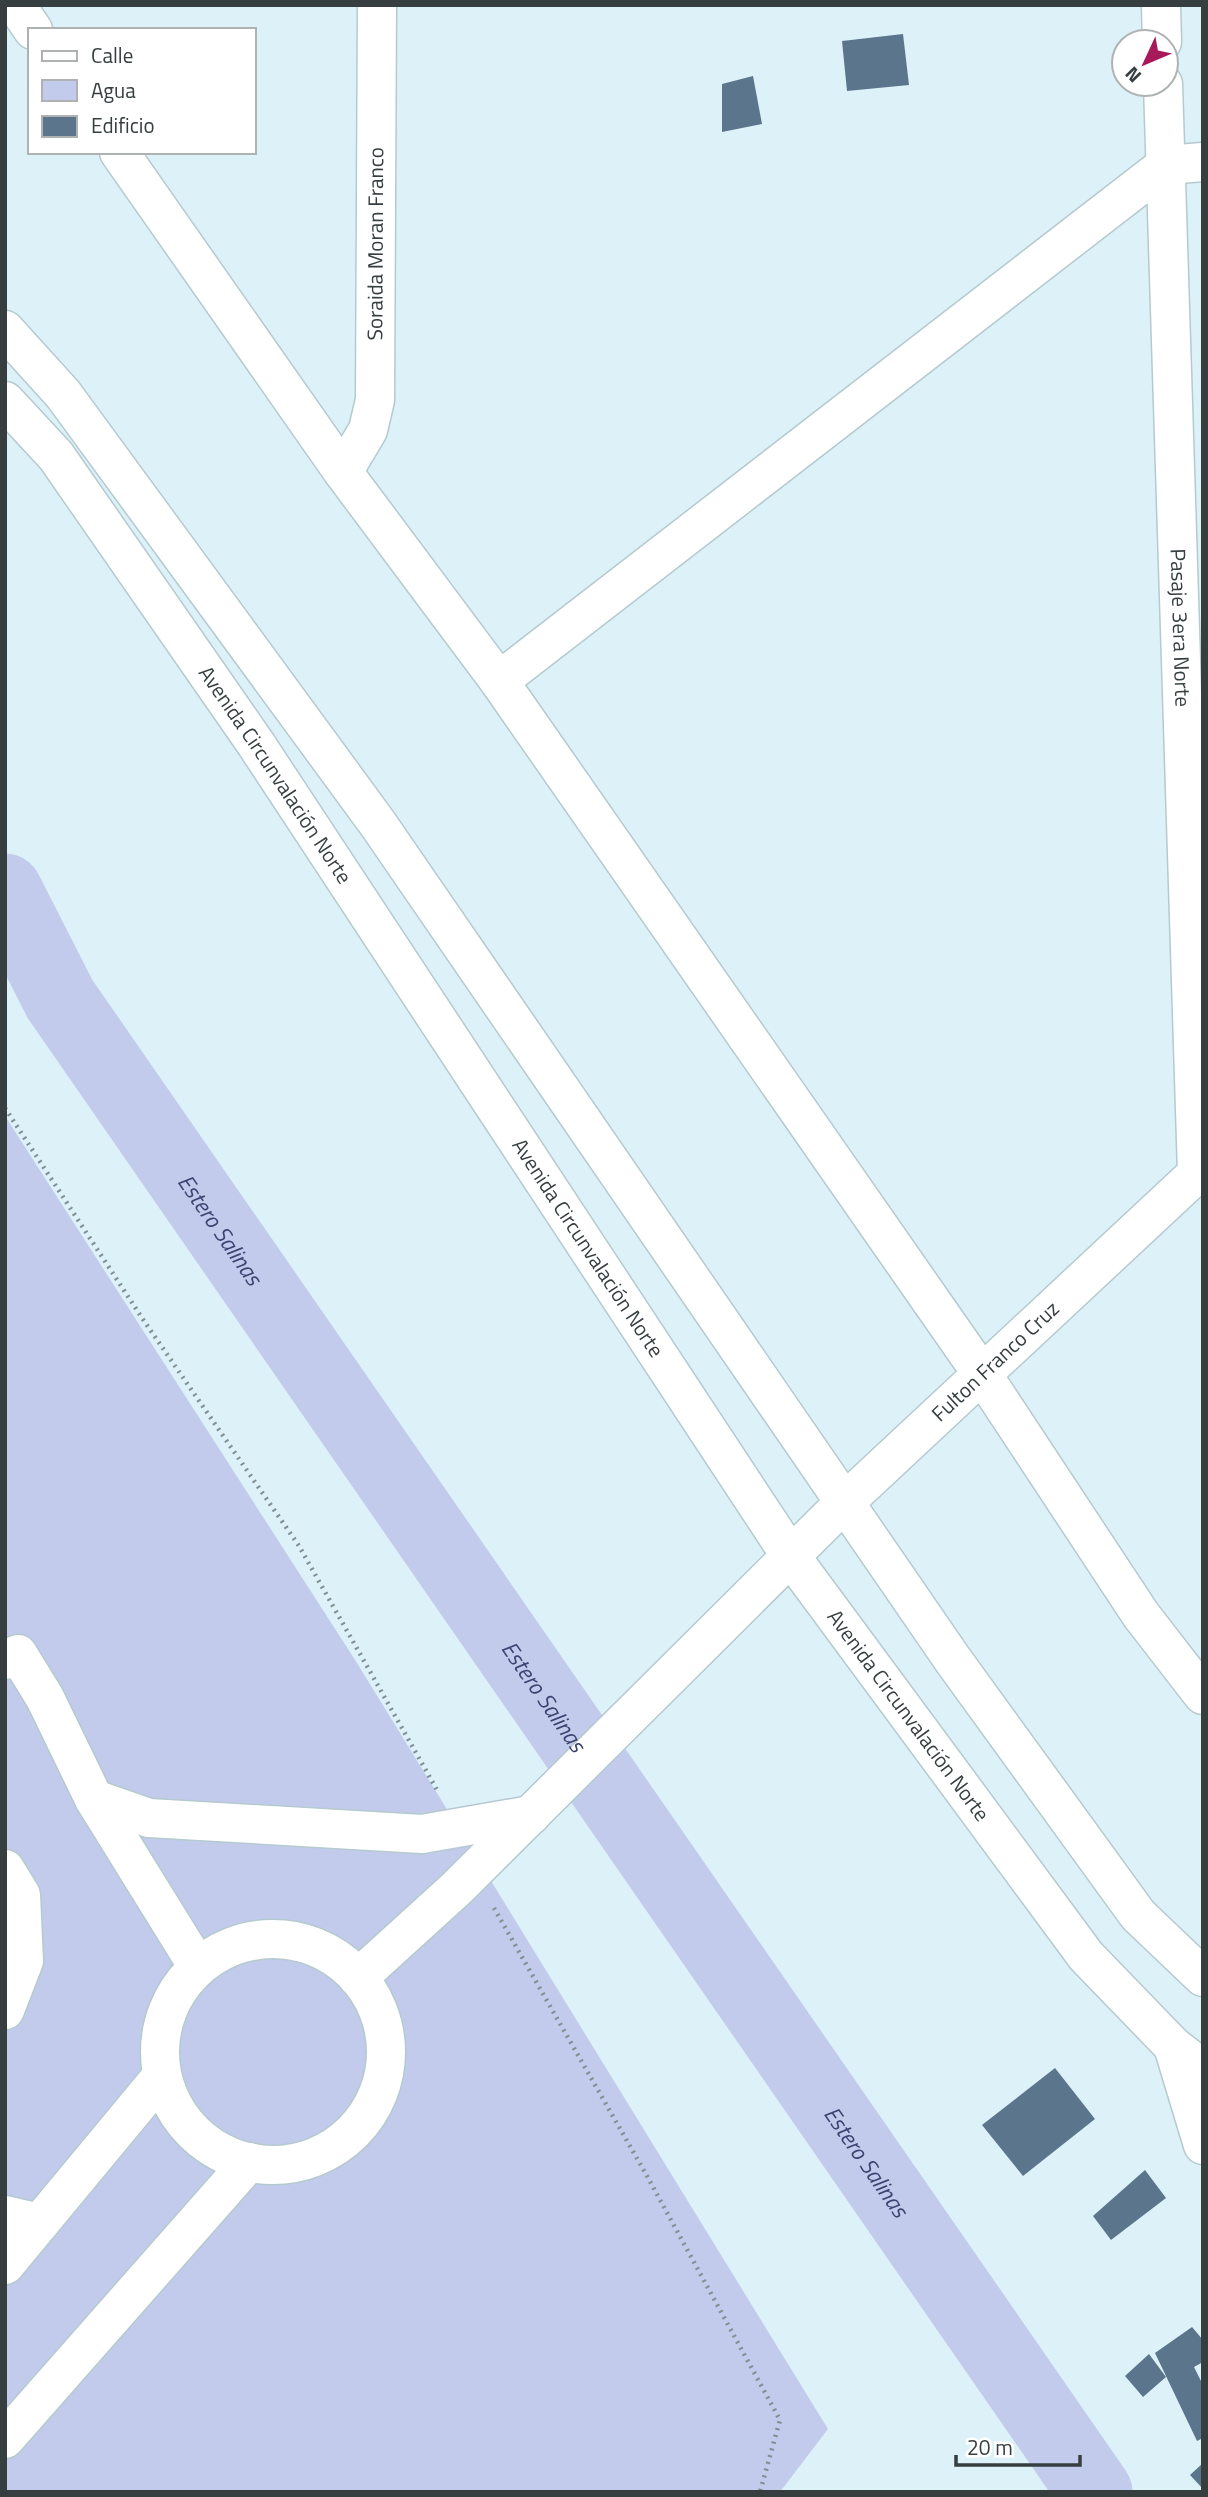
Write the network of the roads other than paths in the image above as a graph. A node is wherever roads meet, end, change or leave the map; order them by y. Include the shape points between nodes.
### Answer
1 (16, 5) edge
2 (377, 5) edge
3 (1161, 5) edge
4 (32, 28) edge
5 (1162, 28) edge
6 (1167, 98) edge
7 (120, 154) edge
8 (1184, 163) edge
9 (5, 330) edge
10 (5, 401) edge
11 (343, 472) junction
12 (200, 578) junction
13 (158, 605) junction
14 (499, 681) junction
15 (1200, 1170) edge
16 (982, 1374) junction
17 (846, 1502) junction
18 (792, 1558) junction
19 (10, 1649) edge
20 (1203, 1695) edge
21 (94, 1799) junction
22 (531, 1815) junction
23 (5, 1869) edge
24 (14, 1952) edge
25 (198, 1967) junction
26 (1203, 1977) edge
27 (358, 1978) junction
28 (5, 2010) edge
29 (1174, 2046) junction
30 (1203, 2069) edge
31 (160, 2078) junction
32 (1203, 2145) edge
33 (249, 2162) junction
34 (23, 2219) edge
35 (5, 2266) edge
36 (5, 2439) edge

1 - 4 street
2 - 11 street, Soraida Moran Franco via 375,400 368,430
3 - 5 street
6 - 8 street, Pasaje 3era Norte
7 - 11 street
8 - 14 street
8 - 15 street, Pasaje 3era Norte
9 - 12 street via 63,394
10 - 13 street, Avenida Circunvalación Norte via 56,456
11 - 14 street
12 - 13 street
12 - 17 street via 378,824
13 - 18 street, Avenida Circunvalación Norte via 264,756
14 - 16 street
15 - 16 street, Fulton Franco Cruz
16 - 17 street, Fulton Franco Cruz
16 - 20 street via 1141,1615
17 - 18 street, Fulton Franco Cruz
17 - 26 street via 953,1660 1138,1915
18 - 22 street, Fulton Franco Cruz
18 - 29 street, Avenida Circunvalación Norte via 1086,1956
19 - 21 street via 45,1698
21 - 22 street via 149,1818 422,1834
21 - 25 street
22 - 27 street, Fulton Franco Cruz
23 - 24 street via 21,1895
24 - 28 street
25 - 27 street via 222,1950 279,1939 309,1945 335,1958
25 - 31 street via 178,1989 165,2016 159,2045
27 - 33 street via 385,2030 381,2089 368,2115 349,2138 324,2154 296,2164
29 - 30 street, Avenida Circunvalación Norte
29 - 32 street
31 - 33 street via 188,2127 211,2147
31 - 34 street
33 - 36 street
34 - 35 street

